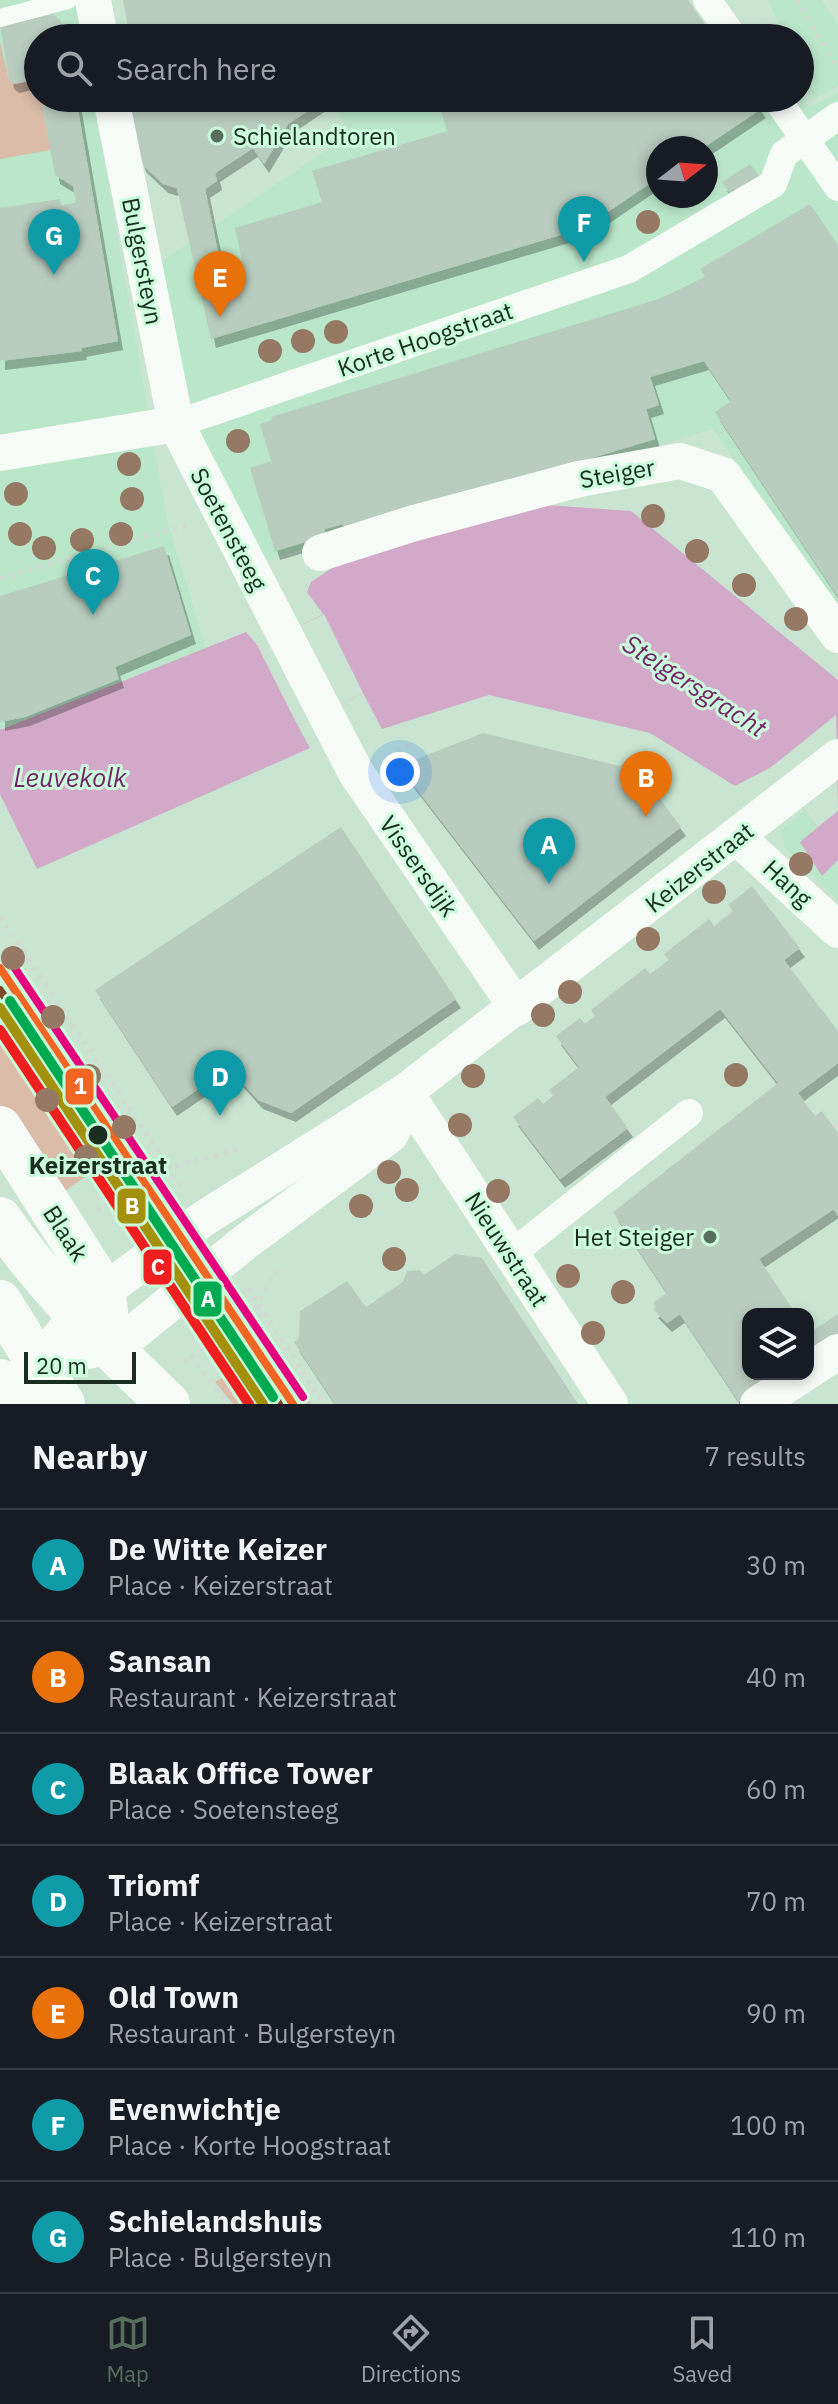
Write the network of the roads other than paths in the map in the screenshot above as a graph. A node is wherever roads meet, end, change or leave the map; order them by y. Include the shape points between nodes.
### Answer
1 (68, 0) edge
2 (93, 0) edge
3 (707, 0) edge
4 (0, 18) edge
5 (97, 24) edge
6 (724, 24) edge
7 (114, 112) edge
8 (786, 112) edge
9 (838, 116) edge
10 (805, 138) junction
11 (838, 187) edge
12 (176, 424) junction
13 (0, 453) edge
14 (320, 553) dead end
15 (284, 634) joint
16 (838, 635) edge
17 (838, 757) edge
18 (737, 837) junction
19 (838, 930) edge
20 (517, 1008) junction
21 (405, 1092) junction
22 (689, 1113) dead end
23 (0, 1128) edge
24 (0, 1219) edge
25 (510, 1255) junction
26 (0, 1302) edge
27 (90, 1303) junction
28 (120, 1340) junction
29 (838, 1352) edge
30 (814, 1368) edge
31 (795, 1380) edge
32 (13, 1386) edge
33 (158, 1394) edge
34 (63, 1404) edge
35 (610, 1404) edge
36 (758, 1404) edge

1 - 4 lane
2 - 5 street
3 - 6 street
7 - 12 street, Bulgersteyn
8 - 10 street
9 - 10 street, Korte Hoogstraat
10 - 11 street
10 - 12 street, Korte Hoogstraat via 784,154 773,184 629,269
12 - 13 street, Korte Hoogstraat
12 - 15 street, Soetensteeg
14 - 16 street, Steiger via 579,479 680,461 723,475
15 - 20 street, Vissersdijk via 369,793
17 - 18 street, Keizerstraat
18 - 19 street, Hang
18 - 20 street, Keizerstraat
20 - 21 street, Keizerstraat
21 - 25 street, Nieuwstraat
21 - 27 street, Keizerstraat via 203,1219
21 - 28 street via 402,1113 390,1135
22 - 25 street
23 - 27 main road, Blaak
24 - 27 main road, Blaak via 26,1259
25 - 35 street, Nieuwstraat
26 - 32 main road
27 - 28 main road, Blaak
27 - 32 street, Keizerstraat
28 - 32 street
28 - 33 main road
29 - 30 street
31 - 36 street
32 - 34 main road

